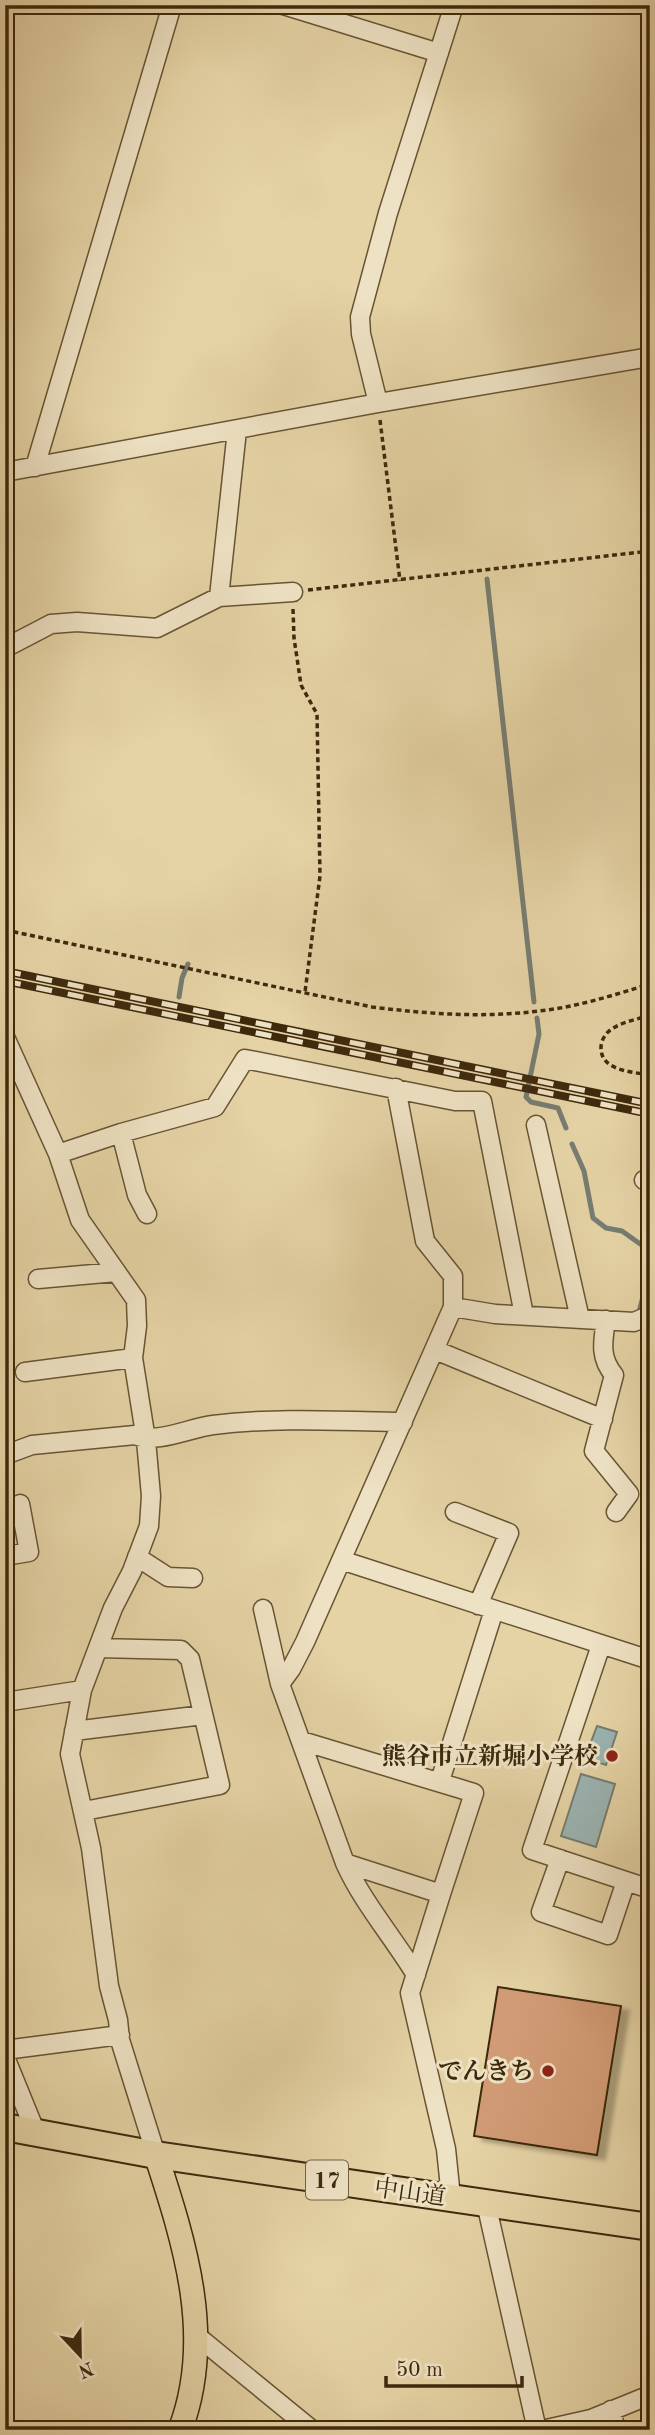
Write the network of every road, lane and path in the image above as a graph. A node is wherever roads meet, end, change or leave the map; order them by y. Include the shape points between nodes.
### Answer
1 (172, 5) edge
2 (283, 5) edge
3 (454, 5) edge
4 (439, 53) junction
5 (650, 357) edge
6 (378, 404) junction
7 (237, 430) junction
8 (35, 467) junction
9 (5, 472) edge
10 (650, 551) edge
11 (400, 581) junction
12 (293, 592) junction
13 (219, 597) junction
14 (5, 648) edge
15 (5, 930) edge
16 (650, 984) edge
17 (305, 992) junction
18 (650, 1015) edge
19 (5, 1037) edge
20 (650, 1075) edge
21 (396, 1088) junction
22 (536, 1125) dead end
23 (121, 1133) junction
24 (58, 1154) junction
25 (147, 1214) dead end
26 (116, 1272) junction
27 (38, 1279) dead end
28 (453, 1307) junction
29 (524, 1315) junction
30 (650, 1315) edge
31 (580, 1318) junction
32 (606, 1320) junction
33 (435, 1350) junction
34 (133, 1359) junction
35 (24, 1372) dead end
36 (603, 1419) junction
37 (403, 1422) junction
38 (146, 1440) junction
39 (5, 1455) edge
40 (20, 1504) dead end
41 (456, 1512) dead end
42 (616, 1513) dead end
43 (5, 1556) edge
44 (137, 1557) junction
45 (341, 1560) junction
46 (193, 1578) dead end
47 (486, 1607) junction
48 (263, 1609) dead end
49 (601, 1645) junction
50 (98, 1648) junction
51 (650, 1660) edge
52 (280, 1684) junction
53 (82, 1690) junction
54 (5, 1702) edge
55 (203, 1715) junction
56 (74, 1731) junction
57 (302, 1741) junction
58 (440, 1781) junction
59 (84, 1811) junction
60 (560, 1859) junction
61 (345, 1863) junction
62 (626, 1881) junction
63 (650, 1889) edge
64 (441, 1894) junction
65 (416, 1975) junction
66 (120, 2035) junction
67 (5, 2050) edge
68 (5, 2057) edge
69 (5, 2127) edge
70 (36, 2133) junction
71 (156, 2155) junction
72 (451, 2197) junction
73 (486, 2203) junction
74 (650, 2227) edge
75 (197, 2336) junction
76 (650, 2395) edge
77 (611, 2410) junction
78 (180, 2430) edge
79 (312, 2430) edge
80 (539, 2430) edge
81 (616, 2430) edge

1 - 8 street
2 - 4 street
3 - 4 street
4 - 6 street via 360,317
5 - 6 street
6 - 7 street
6 - 11 path
7 - 8 street
7 - 13 street
8 - 9 street
10 - 11 path
11 - 12 path
12 - 13 street
12 - 17 path via 301,685 317,714 320,876
13 - 14 street via 157,628 51,624
15 - 17 path
16 - 17 path via 541,1011 483,1015 431,1014
18 - 20 path via 606,1033 601,1052 616,1068
19 - 24 street
21 - 23 street via 245,1059 215,1107
21 - 28 street via 425,1241 453,1276
21 - 29 street via 455,1101 482,1101
22 - 31 street
23 - 24 street
23 - 25 street via 137,1195
24 - 26 street via 80,1220
26 - 27 street
26 - 34 street via 136,1300
28 - 29 street
28 - 33 street
29 - 31 street
30 - 32 street via 634,1322
31 - 32 street
32 - 36 street via 601,1349 614,1375
33 - 36 street
33 - 37 street
34 - 35 street
34 - 38 street
36 - 42 street via 594,1451 629,1494
37 - 38 street via 257,1419
37 - 45 street
38 - 39 street via 135,1435 32,1445
38 - 44 street via 149,1526
40 - 43 street via 29,1552
41 - 47 street via 509,1533
44 - 46 street via 168,1577
44 - 50 street
45 - 47 street
45 - 52 street
47 - 49 street
47 - 58 street
48 - 52 street
49 - 51 street
49 - 60 street via 532,1850
50 - 53 street
50 - 55 street via 181,1650 190,1659
52 - 57 street
53 - 54 street
53 - 56 street
55 - 56 street
55 - 59 street via 220,1785
56 - 59 street via 71,1755
57 - 58 street
57 - 61 street
58 - 64 street via 474,1793
59 - 66 street
60 - 62 street
60 - 62 street via 541,1912 608,1935
61 - 64 street
61 - 65 street via 356,1887
62 - 63 street
64 - 65 street
65 - 72 street via 411,1993 446,2149
66 - 67 street
66 - 71 street
68 - 70 street
69 - 70 highway, 中山道 / 17
70 - 71 highway, 中山道 / 17
71 - 72 highway, 中山道 / 17
71 - 75 main road via 185,2253
72 - 73 highway, 中山道 / 17
73 - 74 highway, 中山道 / 17
73 - 80 street
75 - 78 main road via 196,2368
75 - 79 street
76 - 77 street
77 - 80 street
77 - 81 street

